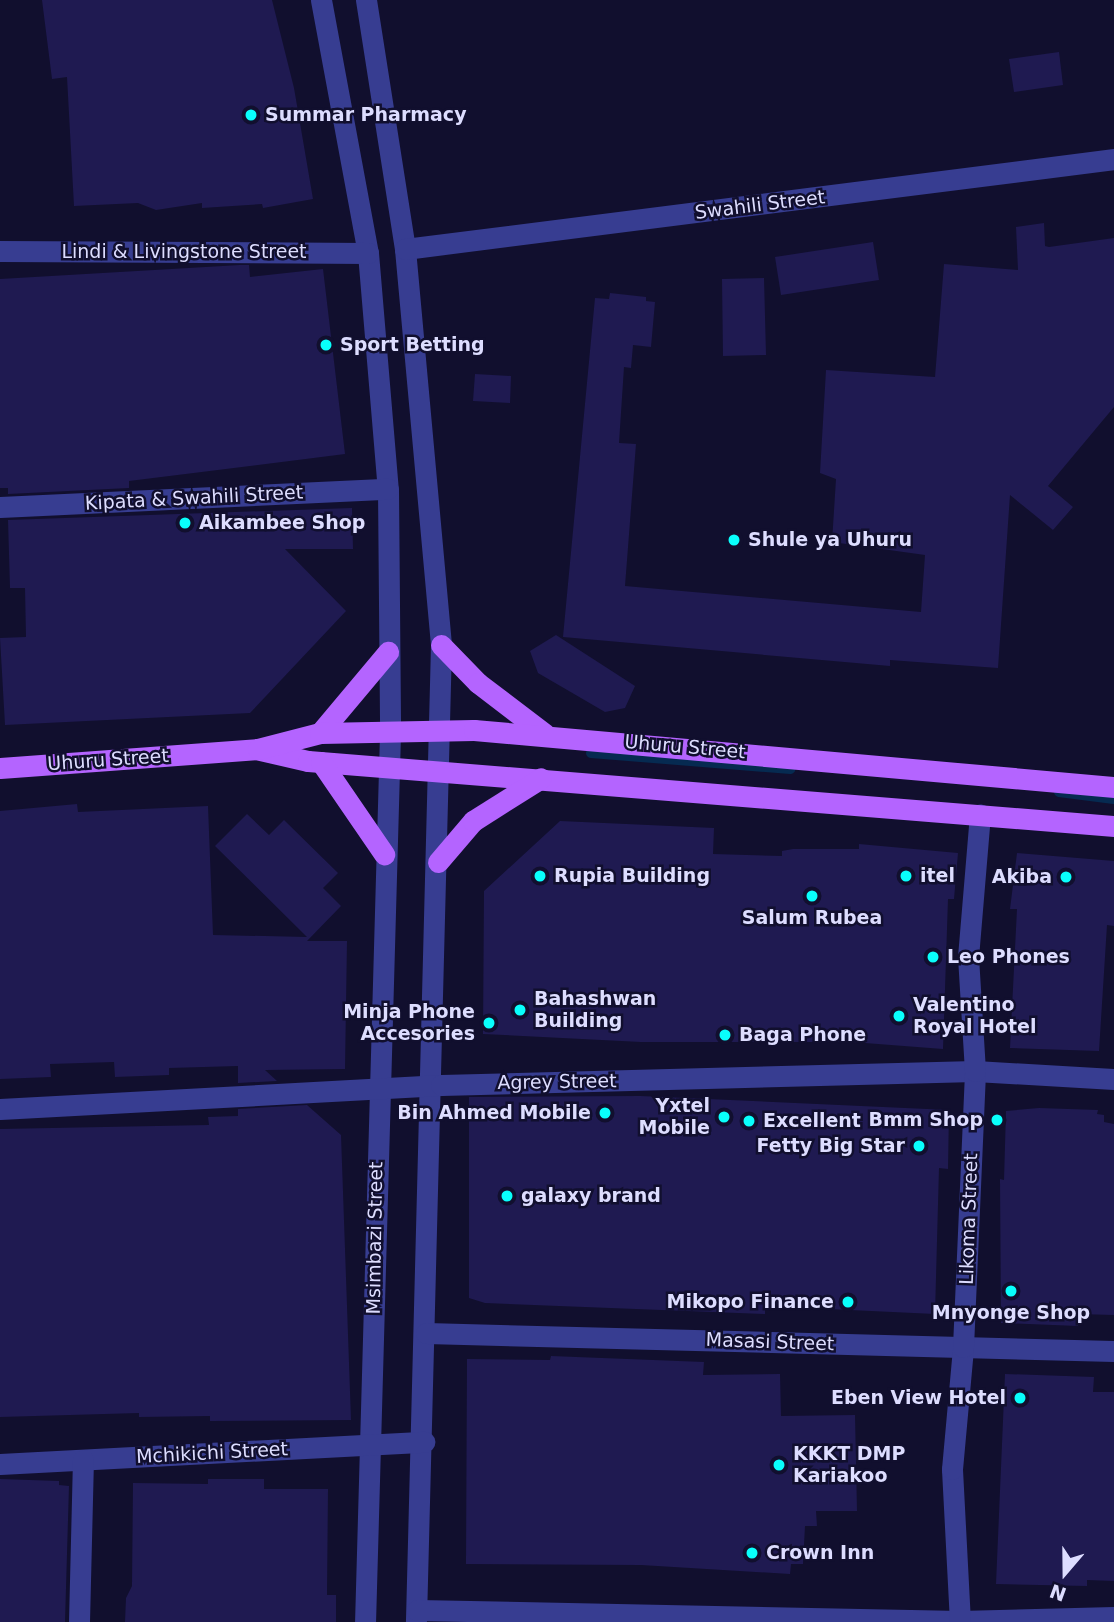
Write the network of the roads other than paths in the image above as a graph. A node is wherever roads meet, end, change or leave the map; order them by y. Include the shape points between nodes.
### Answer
1 (321, 0) edge
2 (366, 0) edge
3 (1114, 159) edge
4 (405, 249) junction
5 (0, 251) edge
6 (368, 253) junction
7 (388, 489) junction
8 (0, 507) edge
9 (441, 645) junction
10 (388, 652) junction
11 (440, 732) junction
12 (320, 733) junction
13 (390, 734) junction
14 (546, 734) junction
15 (258, 749) junction
16 (321, 762) junction
17 (388, 766) junction
18 (0, 768) edge
19 (440, 769) junction
20 (541, 778) junction
21 (1114, 787) edge
22 (980, 815) junction
23 (1114, 826) edge
24 (384, 854) junction
25 (438, 862) junction
26 (975, 1072) junction
27 (1114, 1079) edge
28 (427, 1086) junction
29 (378, 1088) junction
30 (0, 1109) edge
31 (426, 1333) junction
32 (963, 1347) junction
33 (1114, 1351) edge
34 (424, 1442) junction
35 (372, 1444) junction
36 (83, 1460) junction
37 (0, 1464) edge
38 (417, 1616) edge
39 (1114, 1617) edge
40 (960, 1621) edge
41 (79, 1622) edge
42 (365, 1622) edge

1 - 6 street, Msimbazi Street
2 - 4 street
3 - 4 street, Swahili Street
4 - 9 street
5 - 6 street, Lindi & Livingstone Street
6 - 7 street, Msimbazi Street
7 - 8 street, Kipata & Swahili Street
7 - 10 street, Msimbazi Street
9 - 11 street
9 - 14 main road via 478,683
10 - 12 main road
10 - 13 street, Msimbazi Street
11 - 13 main road, Uhuru Street
11 - 14 main road, Uhuru Street
11 - 19 street
12 - 13 main road, Uhuru Street
12 - 15 main road, Uhuru Street
13 - 17 street, Msimbazi Street
14 - 21 main road, Uhuru Street
15 - 16 main road, Uhuru Street
15 - 18 main road, Uhuru Street
16 - 17 main road, Uhuru Street
16 - 24 main road
17 - 19 main road, Uhuru Street
17 - 24 street, Msimbazi Street
19 - 20 main road, Uhuru Street
19 - 25 street
20 - 22 main road, Uhuru Street
20 - 25 main road via 472,821
22 - 23 main road, Uhuru Street
22 - 26 street, Likoma Street via 968,957
24 - 29 street, Msimbazi Street
25 - 28 street
26 - 27 street, Agrey Street
26 - 28 street, Agrey Street
26 - 32 street, Likoma Street
28 - 29 street, Agrey Street
28 - 31 street
29 - 30 street, Agrey Street
29 - 35 street, Msimbazi Street
31 - 32 street, Masasi Street
31 - 34 street
32 - 33 street, Masasi Street
32 - 40 street, Likoma Street via 952,1469
34 - 35 street, Mchikichi Street
34 - 38 street
35 - 36 street, Mchikichi Street
35 - 42 street, Msimbazi Street
36 - 37 street, Mchikichi Street
36 - 41 street
38 - 40 street
39 - 40 street

